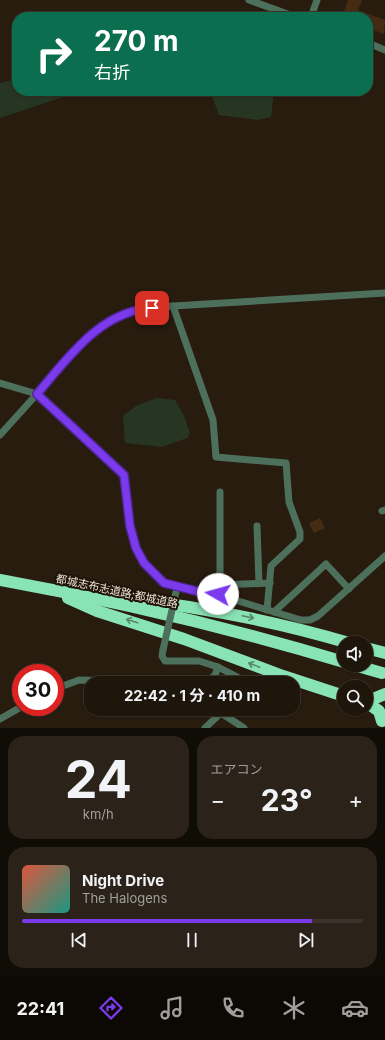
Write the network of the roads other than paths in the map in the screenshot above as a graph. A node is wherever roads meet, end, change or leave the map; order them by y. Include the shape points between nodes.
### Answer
1 (250, 0) edge
2 (317, 0) edge
3 (280, 12) edge
4 (313, 12) edge
5 (373, 45) edge
6 (385, 50) edge
7 (385, 293) edge
8 (173, 306) junction
9 (0, 383) edge
10 (37, 394) junction
11 (0, 435) edge
12 (220, 492) dead end
13 (258, 526) dead end
14 (385, 556) edge
15 (0, 580) edge
16 (259, 583) junction
17 (270, 583) junction
18 (220, 585) junction
19 (176, 589) junction
20 (349, 589) junction
21 (57, 591) junction
22 (218, 594) junction
23 (271, 611) junction
24 (337, 640) edge
25 (373, 650) edge
26 (383, 654) edge
27 (337, 660) edge
28 (218, 667) junction
29 (373, 670) edge
30 (382, 673) dead end
31 (235, 676) edge
32 (64, 686) edge
33 (337, 694) edge
34 (385, 694) edge
35 (373, 699) edge
36 (373, 707) edge
37 (12, 712) edge
38 (218, 716) edge
39 (229, 716) edge
40 (385, 718) edge
41 (0, 719) edge
42 (205, 728) edge
43 (244, 728) edge

1 - 3 street
2 - 4 street
5 - 6 street
7 - 8 street
8 - 10 street via 141,308 107,322 77,348
8 - 17 street via 213,420 216,457 286,463 289,502 300,539 271,566
9 - 10 street
10 - 11 street
10 - 19 street via 124,475 130,526 136,548 144,563 164,583
12 - 18 street
13 - 16 street
14 - 20 street
15 - 21 highway, 都城志布志道路;都城道路
16 - 17 street
16 - 18 street
17 - 23 street
18 - 22 street
19 - 22 street
19 - 28 street, bridge via 162,656 165,661 199,660
20 - 23 street via 310,620 301,620
20 - 23 street via 326,564
21 -> 24 highway via 206,609 277,623
21 - 27 highway, 都城志布志道路;都城道路 via 214,625
33 -> 21 highway via 97,611
22 - 23 street
25 - 26 highway
28 - 31 street
28 - 32 street via 215,675 206,683 79,680
29 - 30 highway
34 - 35 highway
36 - 40 highway via 379,711 382,721
37 - 41 street
38 - 42 street
39 - 43 street

